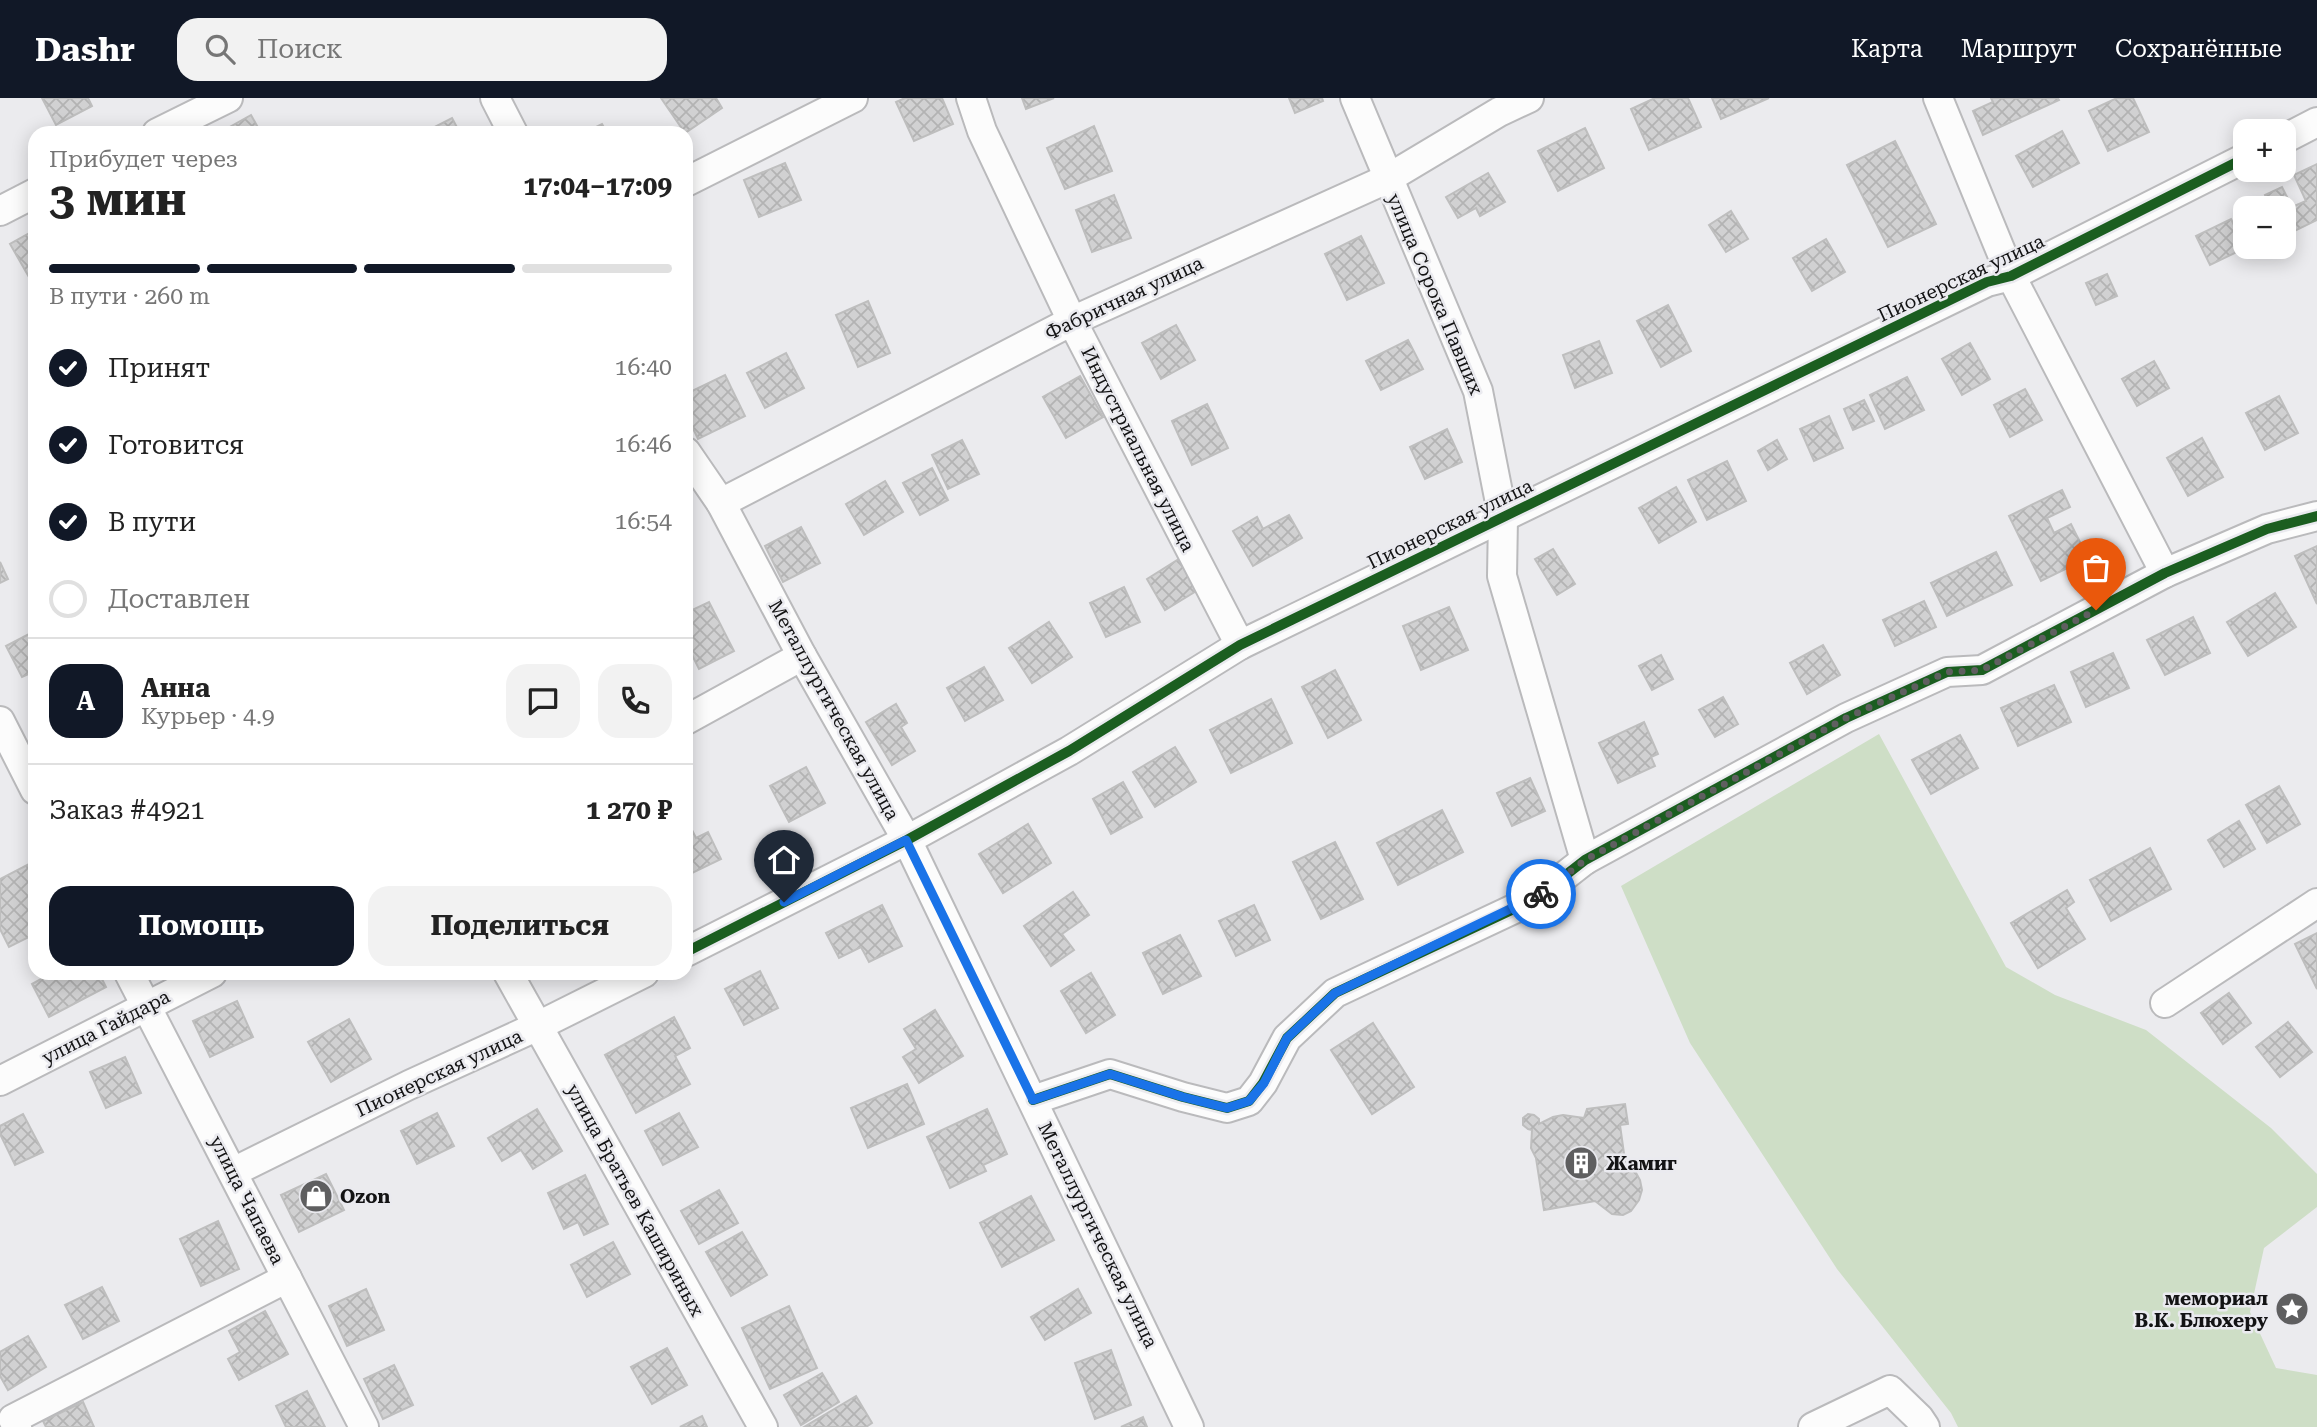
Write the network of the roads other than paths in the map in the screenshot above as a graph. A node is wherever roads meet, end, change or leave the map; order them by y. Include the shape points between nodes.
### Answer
1 (228, 98) edge
2 (495, 98) edge
3 (853, 98) edge
4 (971, 98) edge
5 (1354, 98) edge
6 (1529, 98) edge
7 (1938, 98) edge
8 (2317, 122) edge
9 (171, 126) edge
10 (509, 126) edge
11 (2296, 133) edge
12 (2233, 164) edge
13 (693, 178) edge
14 (1387, 179) junction
15 (28, 197) edge
16 (0, 211) edge
17 (2011, 276) junction
18 (1072, 321) junction
19 (693, 462) edge
20 (720, 503) junction
21 (2317, 516) edge
22 (1503, 518) junction
23 (2165, 573) junction
24 (1240, 645) junction
25 (802, 656) junction
26 (693, 716) edge
27 (0, 721) edge
28 (28, 775) edge
29 (906, 840) junction
30 (1585, 860) junction
31 (2317, 903) edge
32 (693, 948) edge
33 (133, 980) edge
34 (198, 980) edge
35 (512, 980) edge
36 (630, 980) edge
37 (2165, 1003) dead end
38 (146, 1006) junction
39 (538, 1026) junction
40 (0, 1081) edge
41 (1033, 1100) junction
42 (233, 1172) junction
43 (287, 1278) junction
44 (17, 1427) edge
45 (364, 1427) edge
46 (762, 1427) edge
47 (1189, 1427) edge
48 (1814, 1427) edge
49 (1925, 1427) edge

1 - 9 street
2 - 10 street
3 - 13 street
4 - 18 street, Индустриальная улица via 982,131
5 - 14 street, улица Сорока Павших
6 - 14 street, Фабричная улица via 1499,111
7 - 17 street
8 - 11 street
12 - 17 street, Пионерская улица
14 - 18 street, Фабричная улица
14 - 22 street, улица Сорока Павших via 1478,391
15 - 16 street
17 - 22 street, Пионерская улица via 1987,282
17 - 23 street
18 - 20 street, Фабричная улица
18 - 24 street, Индустриальная улица
19 - 20 street, Металлургическая улица
20 - 25 street, Металлургическая улица
21 - 23 street via 2267,529
22 - 24 street, Пионерская улица
22 - 30 street, улица Сорока Павших via 1502,576
23 - 30 street via 1982,670 1947,672 1846,718
24 - 29 street, Пионерская улица via 1069,751
25 - 26 street
25 - 29 street, Металлургическая улица
27 - 28 street
29 - 32 street, Пионерская улица
29 - 41 street, Металлургическая улица
30 - 41 street via 1535,898 1335,993 1287,1038 1264,1083 1249,1101 1227,1108 1110,1074
31 - 37 street
33 - 38 street, улица Чапаева
34 - 38 street, улица Гайдара
35 - 39 street, улица Братьев Кашириных
36 - 39 street, Пионерская улица
38 - 40 street, улица Гайдара
38 - 42 street, улица Чапаева
39 - 42 street, Пионерская улица
39 - 46 street, улица Братьев Кашириных
41 - 47 street, Металлургическая улица
42 - 43 street, улица Чапаева
43 - 44 street via 13,1419
43 - 45 street, улица Чапаева
48 - 49 street via 1890,1390

